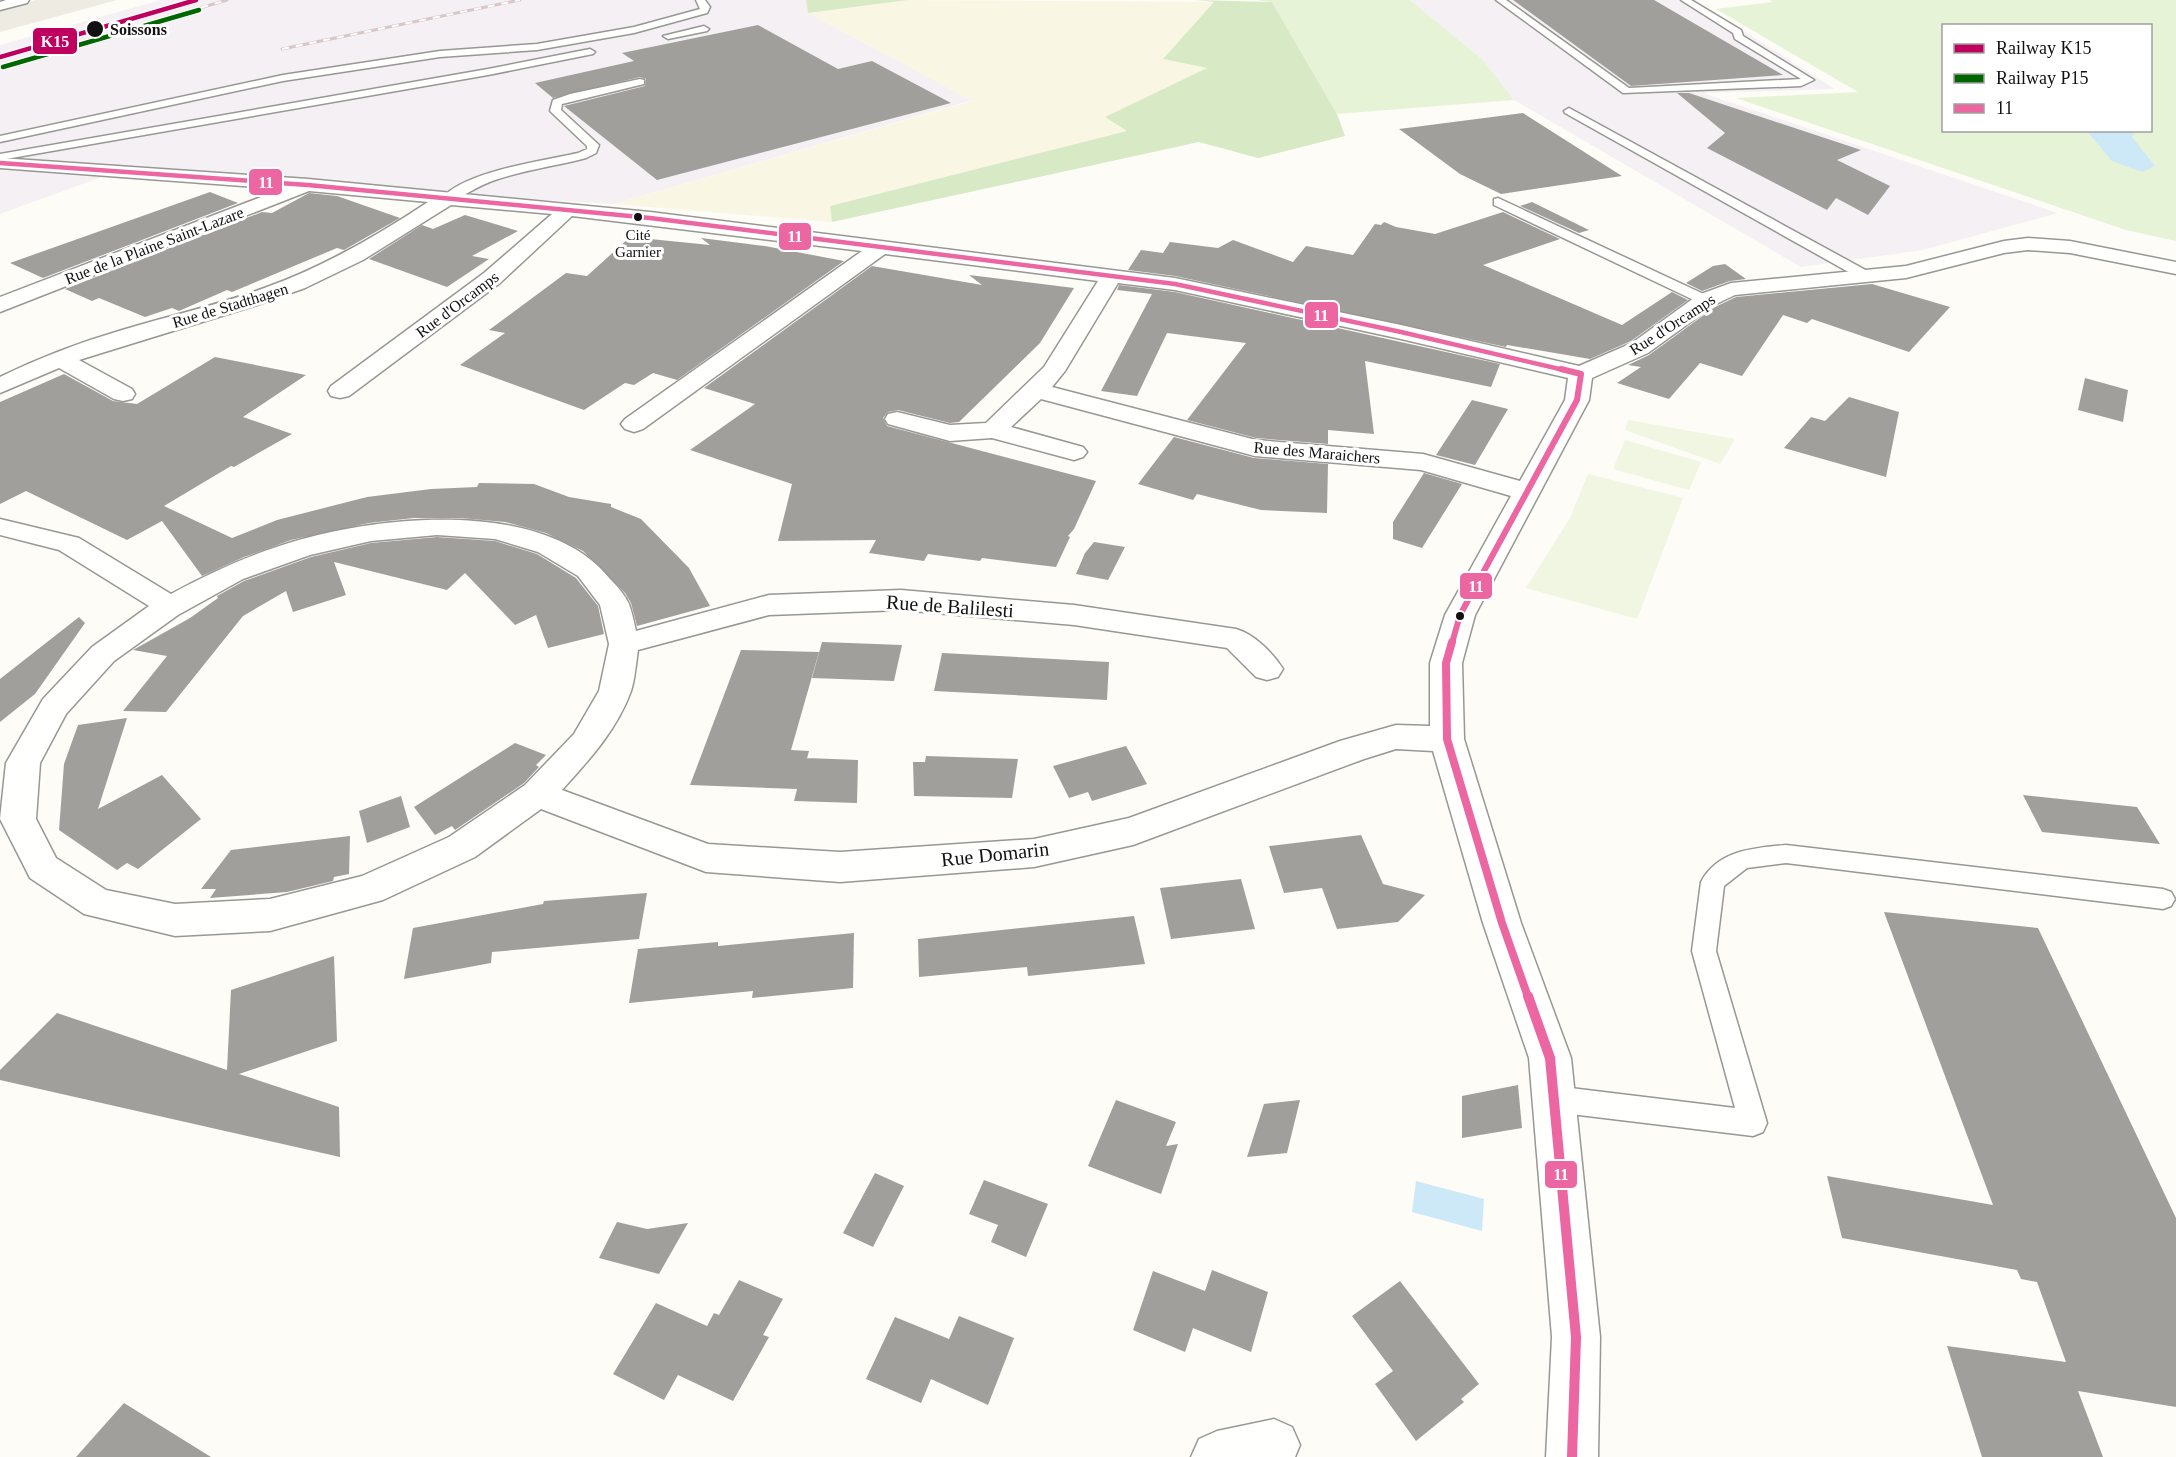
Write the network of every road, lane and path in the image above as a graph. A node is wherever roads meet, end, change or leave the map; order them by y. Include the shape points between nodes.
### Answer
1 (700, 0) edge
2 (1500, 0) edge
3 (1684, 0) edge
4 (704, 29) dead end
5 (659, 38) dead end
6 (602, 50) dead end
7 (640, 82) dead end
8 (1569, 111) dead end
9 (0, 139) edge
10 (0, 157) edge
11 (0, 163) edge
12 (308, 185) junction
13 (448, 198) junction
14 (1498, 202) dead end
15 (568, 210) junction
16 (882, 246) junction
17 (2176, 268) edge
18 (1112, 276) junction
19 (1866, 276) junction
20 (1705, 300) junction
21 (0, 305) edge
22 (61, 358) junction
23 (1581, 374) junction
24 (0, 386) edge
25 (1036, 390) junction
26 (340, 391) dead end
27 (123, 394) dead end
28 (897, 419) dead end
29 (634, 424) dead end
30 (993, 430) junction
31 (1074, 452) dead end
32 (1528, 492) junction
33 (12, 530) edge
34 (0, 547) edge
35 (167, 608) junction
36 (624, 644) junction
37 (1267, 669) dead end
38 (1447, 739) junction
39 (537, 794) junction
40 (2163, 899) dead end
41 (1554, 1099) junction
42 (1274, 1445) dead end
43 (1217, 1457) edge
44 (1572, 1457) edge

1 - 9 lane via 705,7 699,14 634,30 537,47 440,54 338,68
2 - 3 lane via 1627,91 1809,80
4 - 5 lane
6 - 10 lane
7 - 13 lane via 557,102 555,111 594,145 592,151 478,180
8 - 19 lane
11 - 12 street
12 - 13 street
12 - 21 street, Rue de la Plaine Saint-Lazare
13 - 15 street
13 - 22 street, Rue de Stadthagen via 380,243 296,284
14 - 20 lane
15 - 16 street
15 - 26 street, Rue d'Orcamps via 492,278
16 - 18 street
16 - 29 street
17 - 19 street, Rue d'Orcamps via 2070,247 2028,244 1906,272
18 - 23 street via 1275,304
18 - 25 street via 1053,371
19 - 20 street, Rue d'Orcamps via 1731,289
20 - 23 street, Rue d'Orcamps via 1640,348
22 - 24 street, Rue de Stadthagen
22 - 27 street
23 - 32 street via 1577,400
25 - 30 street
25 - 32 street, Rue des Maraichers via 1255,448 1423,462
28 - 30 street via 950,434
30 - 31 street
32 - 38 street via 1460,615 1446,663
33 - 34 street
33 - 35 street via 69,544 156,596
35 - 36 street via 233,573 302,548 371,532 437,527 497,531 548,546 588,570 614,603
35 - 39 street via 103,654 54,707 24,763 18,819 43,868 96,903 175,920 270,915 370,889 462,847
36 - 37 street, Rue de Balilesti via 769,604 901,600 1074,615 1236,639
36 - 39 street via 615,691 586,742
38 - 39 street, Rue Domarin via 1396,737 1133,831 1034,853 840,867 706,858
38 - 41 street via 1499,912 1550,1058
40 - 41 lane via 1786,854 1741,859 1713,882 1704,951 1753,1123
41 - 44 street via 1576,1337
42 - 43 street

